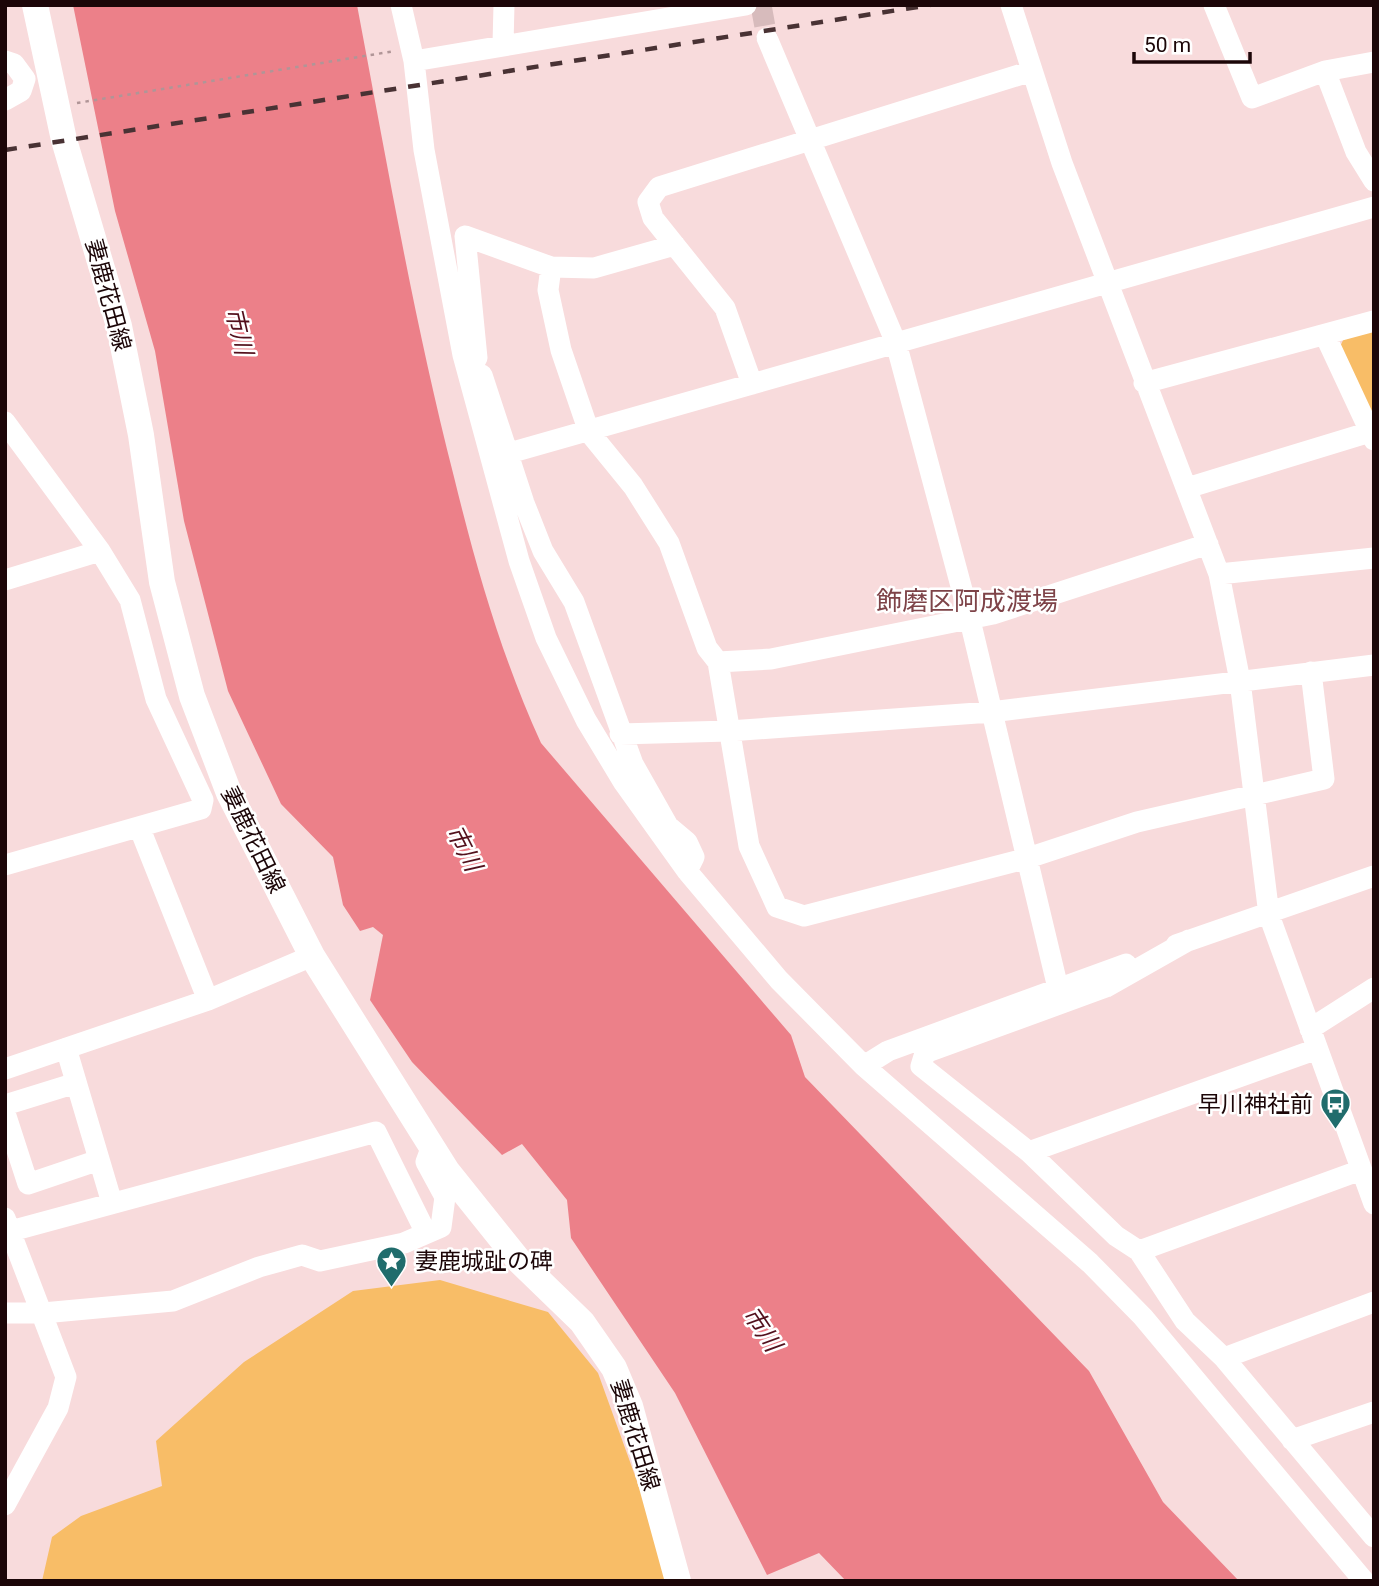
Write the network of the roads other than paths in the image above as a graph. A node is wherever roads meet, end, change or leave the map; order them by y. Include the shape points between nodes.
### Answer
1 (35, 5) edge
2 (401, 5) edge
3 (504, 5) edge
4 (746, 5) edge
5 (1012, 5) edge
6 (1214, 5) edge
7 (766, 38) tunnel mouth
8 (503, 44) junction
9 (413, 55) junction
10 (5, 61) edge
11 (1374, 62) edge
12 (1032, 71) junction
13 (1325, 71) junction
14 (5, 100) edge
15 (811, 140) junction
16 (1374, 181) edge
17 (1374, 206) edge
18 (675, 245) junction
19 (551, 267) junction
20 (1107, 281) junction
21 (1374, 321) edge
22 (1325, 335) junction
23 (896, 342) junction
24 (470, 357) junction
25 (1144, 383) junction
26 (752, 384) junction
27 (5, 422) edge
28 (589, 432) junction
29 (1372, 436) edge
30 (506, 454) junction
31 (1187, 488) junction
32 (1208, 544) junction
33 (100, 551) junction
34 (1374, 558) edge
35 (1219, 574) junction
36 (5, 580) edge
37 (969, 616) junction
38 (718, 662) junction
39 (1374, 665) edge
40 (1311, 672) junction
41 (1240, 681) junction
42 (991, 712) junction
43 (729, 731) junction
44 (620, 734) junction
45 (1253, 795) junction
46 (139, 829) junction
47 (1028, 858) junction
48 (5, 865) edge
49 (687, 871) junction
50 (1374, 876) edge
51 (1269, 915) junction
52 (1189, 940) junction
53 (312, 956) junction
54 (1058, 988) junction
55 (1374, 988) edge
56 (208, 1000) junction
57 (1314, 1039) junction
58 (66, 1048) junction
59 (864, 1066) junction
60 (5, 1069) edge
61 (76, 1083) junction
62 (5, 1105) edge
63 (5, 1113) edge
64 (432, 1146) junction
65 (1028, 1152) junction
66 (99, 1160) junction
67 (1361, 1170) junction
68 (112, 1203) junction
69 (1374, 1204) edge
70 (8, 1224) edge
71 (426, 1233) junction
72 (1139, 1251) junction
73 (1374, 1302) edge
74 (5, 1313) edge
75 (43, 1313) junction
76 (1224, 1359) junction
77 (1374, 1412) edge
78 (1292, 1440) junction
79 (5, 1505) edge
80 (1374, 1537) edge
81 (678, 1581) edge
82 (1364, 1581) edge

1 - 53 main road, 妻鹿花田線 via 64,140 119,326 141,435 162,582 181,660 229,793
2 - 9 street
3 - 8 street
4 - 8 street
5 - 12 street
6 - 13 street via 1252,98
7 - 15 street
8 - 9 street
9 - 24 street via 424,150
10 - 14 street via 14,64 25,79 21,90
11 - 13 street
12 - 15 street
12 - 20 street
13 - 16 street via 1356,152
15 - 18 street via 660,187 648,202 653,218
15 - 23 street
17 - 20 street
18 - 19 street via 594,268
18 - 26 street via 725,308
19 - 24 street via 465,236
19 - 28 street via 548,289 556,326
20 - 23 street
20 - 25 street
21 - 22 street
22 - 25 street
22 - 29 street
23 - 26 street
23 - 37 street
24 - 30 street
24 - 49 street via 519,561 546,638 592,731
25 - 31 street
26 - 28 street
27 - 33 street
28 - 30 street
28 - 38 street via 634,486 669,543 707,648
29 - 31 street
30 - 44 street via 543,551 573,602
31 - 32 street
32 - 35 street
32 - 37 street via 993,614
33 - 36 street
33 - 46 street via 130,600 156,699 203,800 201,809
34 - 35 street
35 - 41 street
37 - 38 street via 771,659
37 - 42 street
38 - 43 street
39 - 40 street
40 - 41 street
40 - 45 street via 1324,779
41 - 42 street
41 - 45 street
42 - 43 street
42 - 47 street
43 - 44 street
43 - 47 street via 749,846 777,907 804,916
44 - 49 street via 668,826 687,842 694,857
45 - 47 street via 1137,822
45 - 51 street
46 - 48 street
46 - 56 street
47 - 54 street
49 - 59 street via 779,980
50 - 51 street
51 - 52 street
51 - 57 street
52 - 54 street
52 - 65 street via 1106,987 925,1053 921,1066
53 - 56 street
53 - 64 main road, 妻鹿花田線
54 - 59 street via 888,1051
55 - 57 street
56 - 58 street
57 - 65 street
57 - 67 street
58 - 60 street
58 - 61 street
59 - 82 street via 1090,1263 1134,1308
61 - 62 street
61 - 66 street
63 - 66 street via 28,1184
64 - 71 street via 426,1162 445,1197 441,1227
64 - 81 main road, 妻鹿花田線 via 475,1210 582,1322 614,1368 630,1406
65 - 72 street via 1116,1237
66 - 68 street
67 - 69 street
67 - 72 street
68 - 70 street
68 - 71 street via 376,1132
70 - 75 street
71 - 75 street via 404,1243 320,1261 302,1255 173,1301
72 - 76 street via 1185,1321
73 - 76 street
74 - 75 street
75 - 79 street via 66,1377 58,1408
76 - 78 street
77 - 78 street
78 - 80 street

